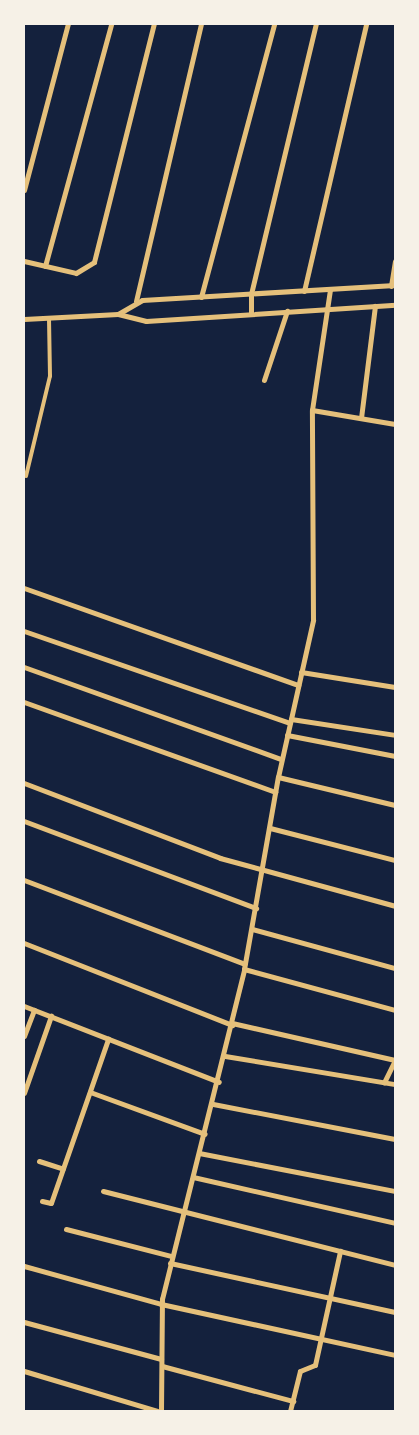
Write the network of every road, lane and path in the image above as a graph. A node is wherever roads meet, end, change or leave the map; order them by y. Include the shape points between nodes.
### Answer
1 (68, 24) edge
2 (111, 24) edge
3 (154, 24) edge
4 (201, 24) edge
5 (274, 24) edge
6 (316, 24) edge
7 (366, 24) edge
8 (24, 190) edge
9 (24, 261) edge
10 (395, 261) edge
11 (46, 266) junction
12 (393, 286) edge
13 (330, 289) junction
14 (304, 291) junction
15 (251, 294) junction
16 (201, 297) junction
17 (136, 301) junction
18 (395, 305) edge
19 (375, 306) junction
20 (328, 309) junction
21 (287, 311) junction
22 (118, 314) junction
23 (251, 314) junction
24 (49, 318) junction
25 (24, 319) edge
26 (264, 380) dead end
27 (312, 410) junction
28 (361, 418) junction
29 (395, 424) edge
30 (26, 476) dead end
31 (24, 588) edge
32 (24, 632) edge
33 (24, 667) edge
34 (301, 672) junction
35 (298, 684) junction
36 (395, 686) edge
37 (24, 702) edge
38 (290, 721) junction
39 (287, 735) junction
40 (395, 735) edge
41 (395, 756) edge
42 (282, 759) junction
43 (278, 777) junction
44 (24, 783) edge
45 (275, 792) junction
46 (395, 805) edge
47 (24, 821) edge
48 (270, 828) junction
49 (395, 860) edge
50 (263, 871) junction
51 (24, 880) edge
52 (395, 906) edge
53 (256, 908) junction
54 (252, 929) junction
55 (24, 942) edge
56 (245, 966) junction
57 (395, 968) edge
58 (24, 1006) edge
59 (34, 1010) junction
60 (395, 1010) edge
61 (51, 1016) junction
62 (232, 1024) junction
63 (24, 1036) edge
64 (108, 1039) junction
65 (225, 1056) junction
66 (395, 1060) edge
67 (219, 1082) junction
68 (384, 1083) junction
69 (395, 1084) edge
70 (90, 1092) junction
71 (24, 1093) edge
72 (213, 1104) junction
73 (205, 1134) junction
74 (395, 1139) edge
75 (199, 1153) junction
76 (39, 1161) dead end
77 (63, 1169) junction
78 (193, 1177) junction
79 (395, 1191) edge
80 (103, 1192) dead end
81 (42, 1201) dead end
82 (183, 1213) junction
83 (395, 1223) edge
84 (66, 1229) dead end
85 (340, 1250) junction
86 (171, 1256) junction
87 (170, 1263) junction
88 (395, 1265) edge
89 (24, 1266) edge
90 (329, 1298) junction
91 (161, 1304) junction
92 (395, 1312) edge
93 (24, 1322) edge
94 (320, 1338) junction
95 (395, 1355) edge
96 (162, 1359) junction
97 (162, 1366) junction
98 (24, 1371) edge
99 (293, 1401) junction
100 (159, 1411) edge
101 (290, 1411) edge

1 - 8 street
2 - 11 street
3 - 11 street via 94,262 82,273
4 - 17 street
5 - 16 street
6 - 15 street
7 - 14 street
9 - 11 street
10 - 12 street
12 - 13 street
13 - 14 street
13 - 20 street
14 - 15 street
15 - 16 street
15 - 23 street
16 - 17 street
17 - 22 street
18 - 19 street
19 - 20 street
19 - 28 street
20 - 21 street
20 - 27 street
21 - 23 street
21 - 26 street
22 - 23 street via 138,321
22 - 24 street
24 - 25 street
24 - 30 lane via 50,376
27 - 28 street
27 - 34 street via 315,603
28 - 29 street
31 - 35 street
32 - 38 street
33 - 42 street
34 - 35 street
34 - 36 street
35 - 38 street
37 - 45 street
38 - 39 street
38 - 40 street
39 - 41 street
39 - 42 street
42 - 43 street
43 - 45 street
43 - 46 street
44 - 50 street
45 - 48 street
47 - 53 street
48 - 49 street
48 - 50 street
50 - 52 street
50 - 53 street
51 - 56 street
53 - 54 street
54 - 56 street
54 - 57 street
55 - 62 street
56 - 60 street
56 - 62 street
58 - 59 street
59 - 61 street
59 - 63 street
61 - 64 street
61 - 71 street
62 - 65 street
62 - 66 street
64 - 67 street
64 - 70 street
65 - 67 street
65 - 68 street
66 - 68 street
67 - 72 street
68 - 69 street
70 - 73 street
70 - 77 street
72 - 73 street
72 - 74 street
73 - 75 street
75 - 78 street
75 - 79 street
76 - 77 street
77 - 81 street via 51,1202
78 - 82 street
78 - 83 street
80 - 82 street
82 - 85 street
82 - 86 street
84 - 86 street
85 - 88 street
85 - 90 street
86 - 87 street
87 - 90 street
87 - 91 street
89 - 91 street
90 - 92 street
90 - 94 street
91 - 94 street
91 - 96 street
93 - 96 street
94 - 95 street
94 - 99 street via 315,1365 300,1371
96 - 97 street
97 - 99 street
97 - 100 street
98 - 100 street
99 - 101 street

